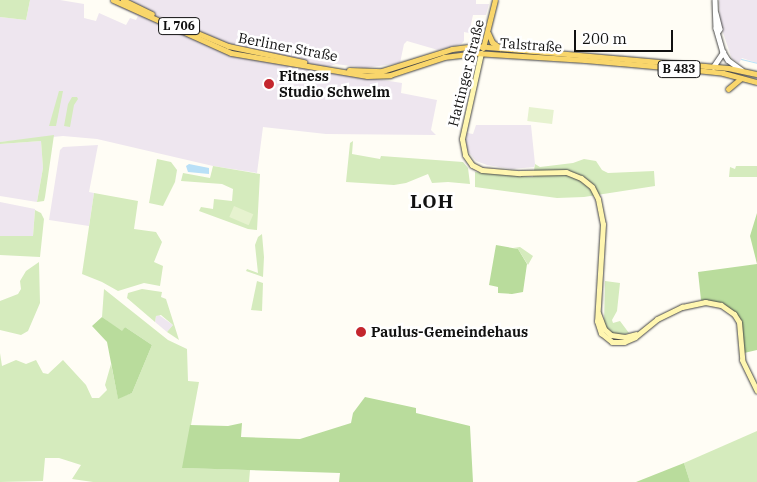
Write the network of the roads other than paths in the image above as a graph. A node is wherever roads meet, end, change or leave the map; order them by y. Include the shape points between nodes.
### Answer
1 (113, 0) edge
2 (123, 0) edge
3 (495, 0) edge
4 (715, 0) edge
5 (488, 33) junction
6 (484, 47) junction
7 (501, 49) junction
8 (481, 53) junction
9 (724, 55) junction
10 (713, 67) junction
11 (725, 71) junction
12 (743, 71) junction
13 (757, 74) edge
14 (743, 78) junction
15 (757, 82) edge
16 (728, 89) dead end
17 (755, 385) edge
18 (757, 391) edge

1 - 8 main road, Berliner Straße / L 706 via 230,53 356,75 390,75 452,55
2 - 6 main road, Berliner Straße / L 706 via 228,46 350,70 382,71 452,49
3 - 5 main road, Hattinger Straße
4 - 9 street
5 - 6 main road, Hattinger Straße
5 - 7 main road via 492,42
6 - 7 main road, Talstraße / L 706
6 - 8 main road, Hattinger Straße
7 - 10 main road, Talstraße / B 483
8 - 11 main road, Talstraße / B 483
8 - 17 main road, Hattinger Straße via 462,139 468,161 490,171 572,174 589,184 596,195 603,224 598,326 609,340 624,342 662,317 691,304 721,305 739,322 740,354
9 - 10 street
9 - 11 street
9 - 12 street
10 - 11 main road, Talstraße / B 483
11 - 12 main road, Talstraße / B 483
11 - 14 main road, Talstraße / B 483
12 - 13 main road, Talstraße / B 483
14 - 15 main road, Talstraße / B 483
14 - 16 main road via 738,78
17 - 18 main road, Hattinger Straße

